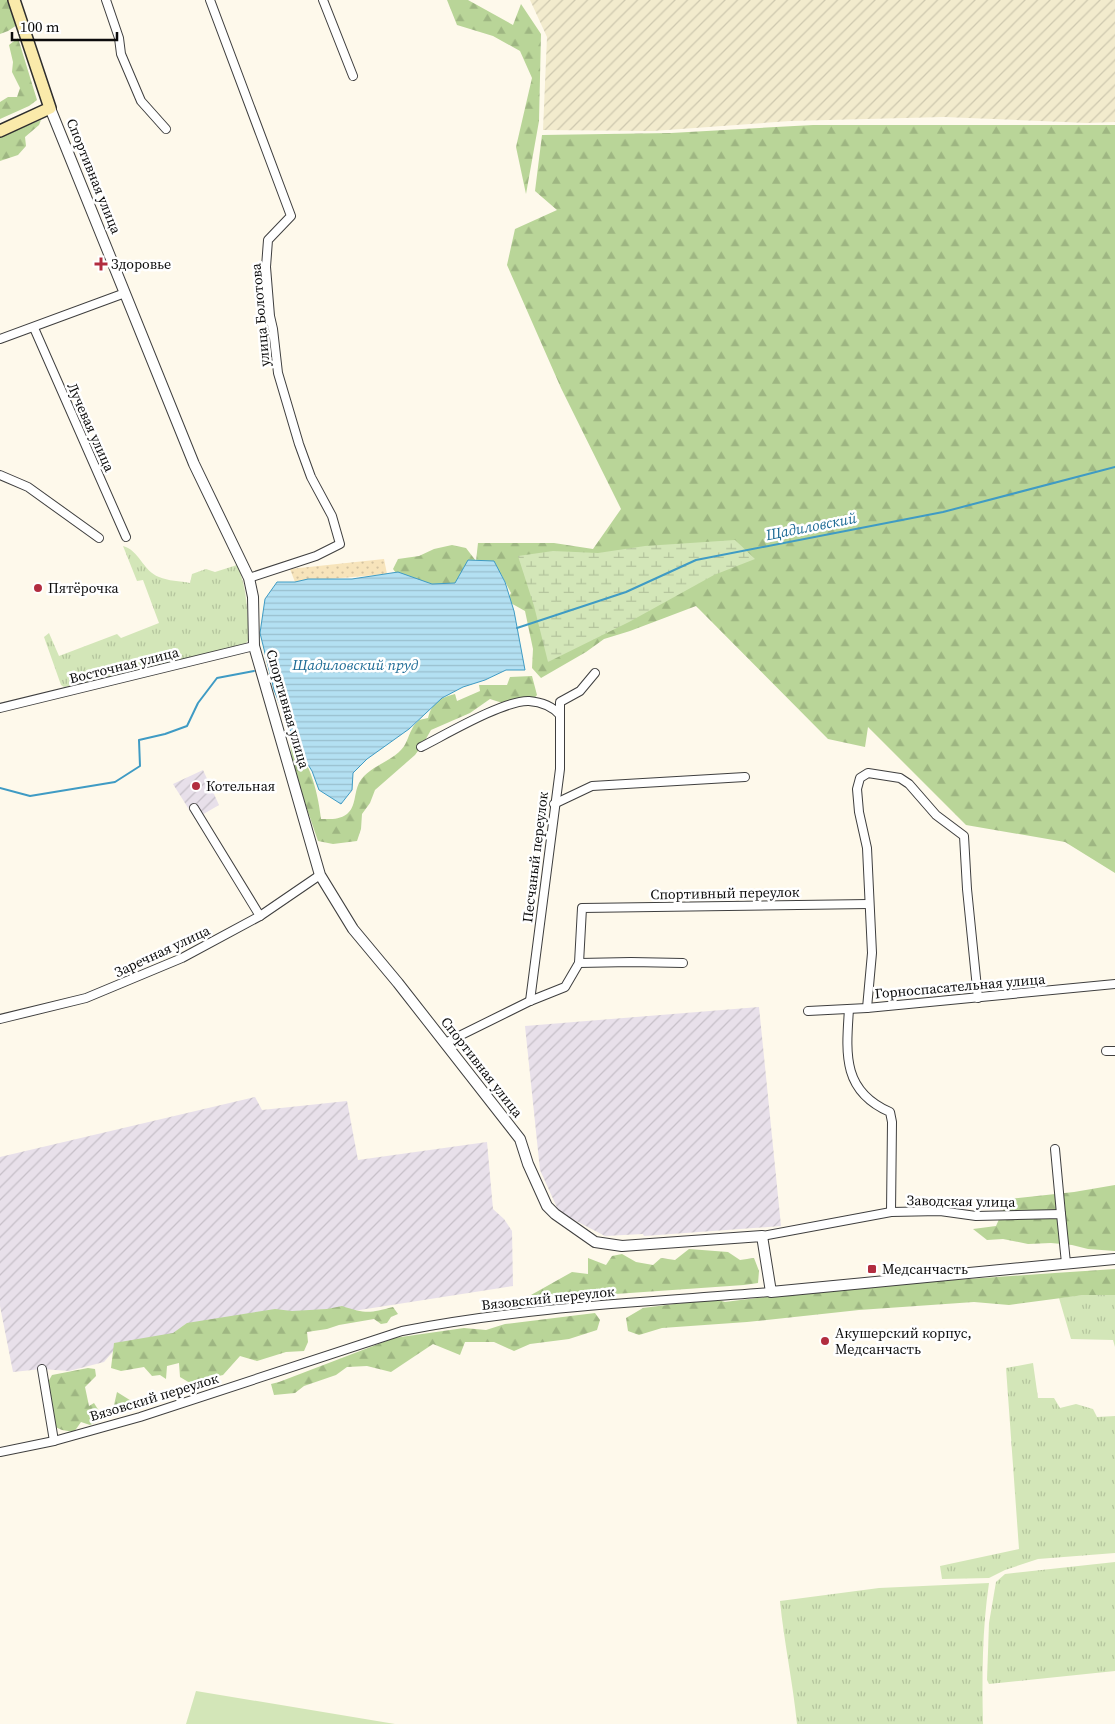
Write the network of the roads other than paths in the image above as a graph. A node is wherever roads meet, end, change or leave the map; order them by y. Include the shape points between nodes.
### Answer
1 (14, 0) edge
2 (106, 0) edge
3 (210, 0) edge
4 (323, 0) edge
5 (352, 76) dead end
6 (50, 108) junction
7 (166, 129) dead end
8 (0, 130) edge
9 (125, 293) junction
10 (34, 328) junction
11 (0, 339) edge
12 (0, 475) edge
13 (126, 537) dead end
14 (99, 538) dead end
15 (249, 578) junction
16 (254, 646) junction
17 (595, 673) dead end
18 (0, 708) edge
19 (560, 715) junction
20 (421, 747) dead end
21 (745, 777) dead end
22 (554, 804) junction
23 (194, 808) dead end
24 (320, 875) junction
25 (869, 904) junction
26 (260, 916) junction
27 (579, 963) junction
28 (682, 963) dead end
29 (1115, 984) edge
30 (978, 998) junction
31 (530, 1001) junction
32 (867, 1008) junction
33 (849, 1009) junction
34 (808, 1011) dead end
35 (0, 1019) edge
36 (445, 1043) junction
37 (1106, 1051) dead end
38 (1115, 1051) edge
39 (1055, 1149) dead end
40 (891, 1212) junction
41 (1061, 1214) junction
42 (762, 1236) junction
43 (1115, 1259) edge
44 (1066, 1263) junction
45 (771, 1292) junction
46 (42, 1369) dead end
47 (54, 1441) junction
48 (0, 1452) edge

1 - 6 main road, Спортивная улица
2 - 7 street via 121,54 141,101
3 - 15 street, улица Болотова via 291,216 268,240 266,267 278,373 308,469 332,516 340,544 316,556
4 - 5 street
6 - 8 main road
6 - 9 street, Спортивная улица
9 - 10 street
9 - 15 street, Спортивная улица via 194,464
10 - 11 street
10 - 13 street, Лучевая улица
12 - 14 street via 28,487
15 - 16 street, Спортивная улица via 253,597
16 - 18 street, Восточная улица
16 - 24 street, Спортивная улица
17 - 19 street via 580,691 560,702
19 - 20 street via 549,706 528,701 508,704
19 - 22 street, Песчаный переулок via 560,769
21 - 22 street via 592,786
22 - 31 street, Песчаный переулок
23 - 26 street
24 - 26 street, Заречная улица
24 - 36 street, Спортивная улица via 353,929
25 - 27 street, Спортивный переулок via 582,908
25 - 30 street via 867,848 857,789 860,778 868,773 900,778 936,815 964,836
25 - 32 street via 872,953
26 - 35 street, Заречная улица via 140,977 86,998
27 - 28 street
27 - 31 street via 565,987
29 - 30 street, Горноспасательная улица
30 - 32 street, Горноспасательная улица
31 - 36 street
32 - 33 street, Горноспасательная улица
33 - 34 street, Горноспасательная улица
33 - 40 street, Заводская улица via 848,1062 854,1080 864,1096 890,1112
36 - 42 street, Спортивная улица via 520,1139 548,1206 595,1242 622,1246
37 - 38 street
39 - 41 street
40 - 41 street, Заводская улица via 940,1211 976,1216
40 - 42 street, Заводская улица
41 - 44 street
42 - 45 street
43 - 44 street, Вязовский переулок
44 - 45 street, Вязовский переулок
45 - 47 street, Вязовский переулок via 444,1322 402,1331 140,1417
46 - 47 street
47 - 48 street, Вязовский переулок

